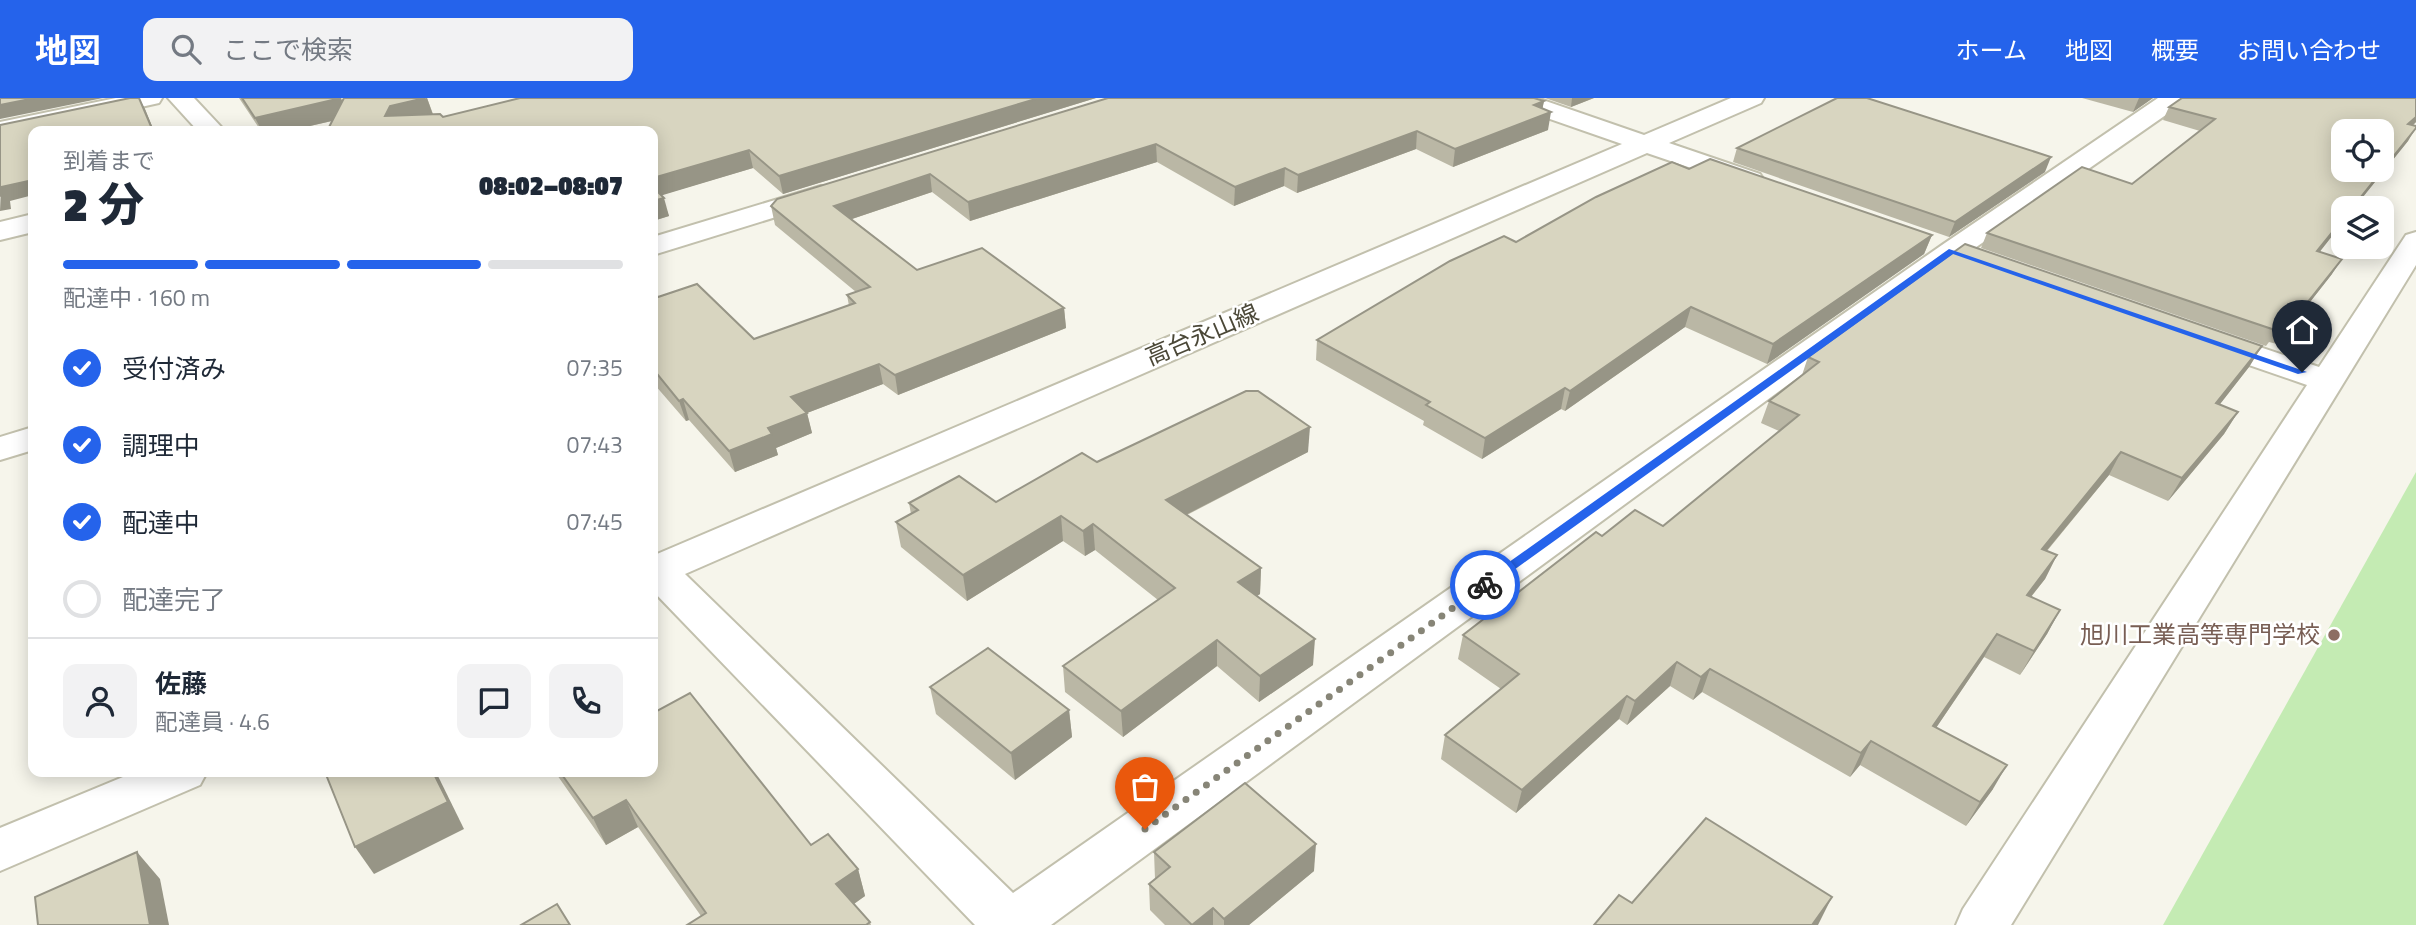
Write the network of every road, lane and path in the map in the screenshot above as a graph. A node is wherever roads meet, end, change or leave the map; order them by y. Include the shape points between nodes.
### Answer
1 (150, 98) edge
2 (180, 98) edge
3 (1513, 98) edge
4 (1752, 98) edge
5 (2174, 98) edge
6 (207, 126) edge
7 (0, 130) edge
8 (1646, 143) junction
9 (839, 188) edge
10 (1773, 188) edge
11 (28, 224) edge
12 (0, 231) edge
13 (2416, 241) edge
14 (658, 244) edge
15 (2185, 332) edge
16 (2327, 381) junction
17 (28, 440) edge
18 (0, 449) edge
19 (658, 568) edge
20 (658, 574) edge
21 (171, 777) edge
22 (0, 850) edge
23 (1010, 925) edge
24 (1982, 925) edge

1 - 7 street
2 - 6 street
3 - 8 street
4 - 8 street, 高台永山線
5 - 23 street via 1952,251
8 - 10 street
8 - 19 street, 高台永山線
9 - 14 street
11 - 12 street
13 - 16 street
15 - 16 street
16 - 24 street
17 - 18 street
20 - 23 street
21 - 22 street

